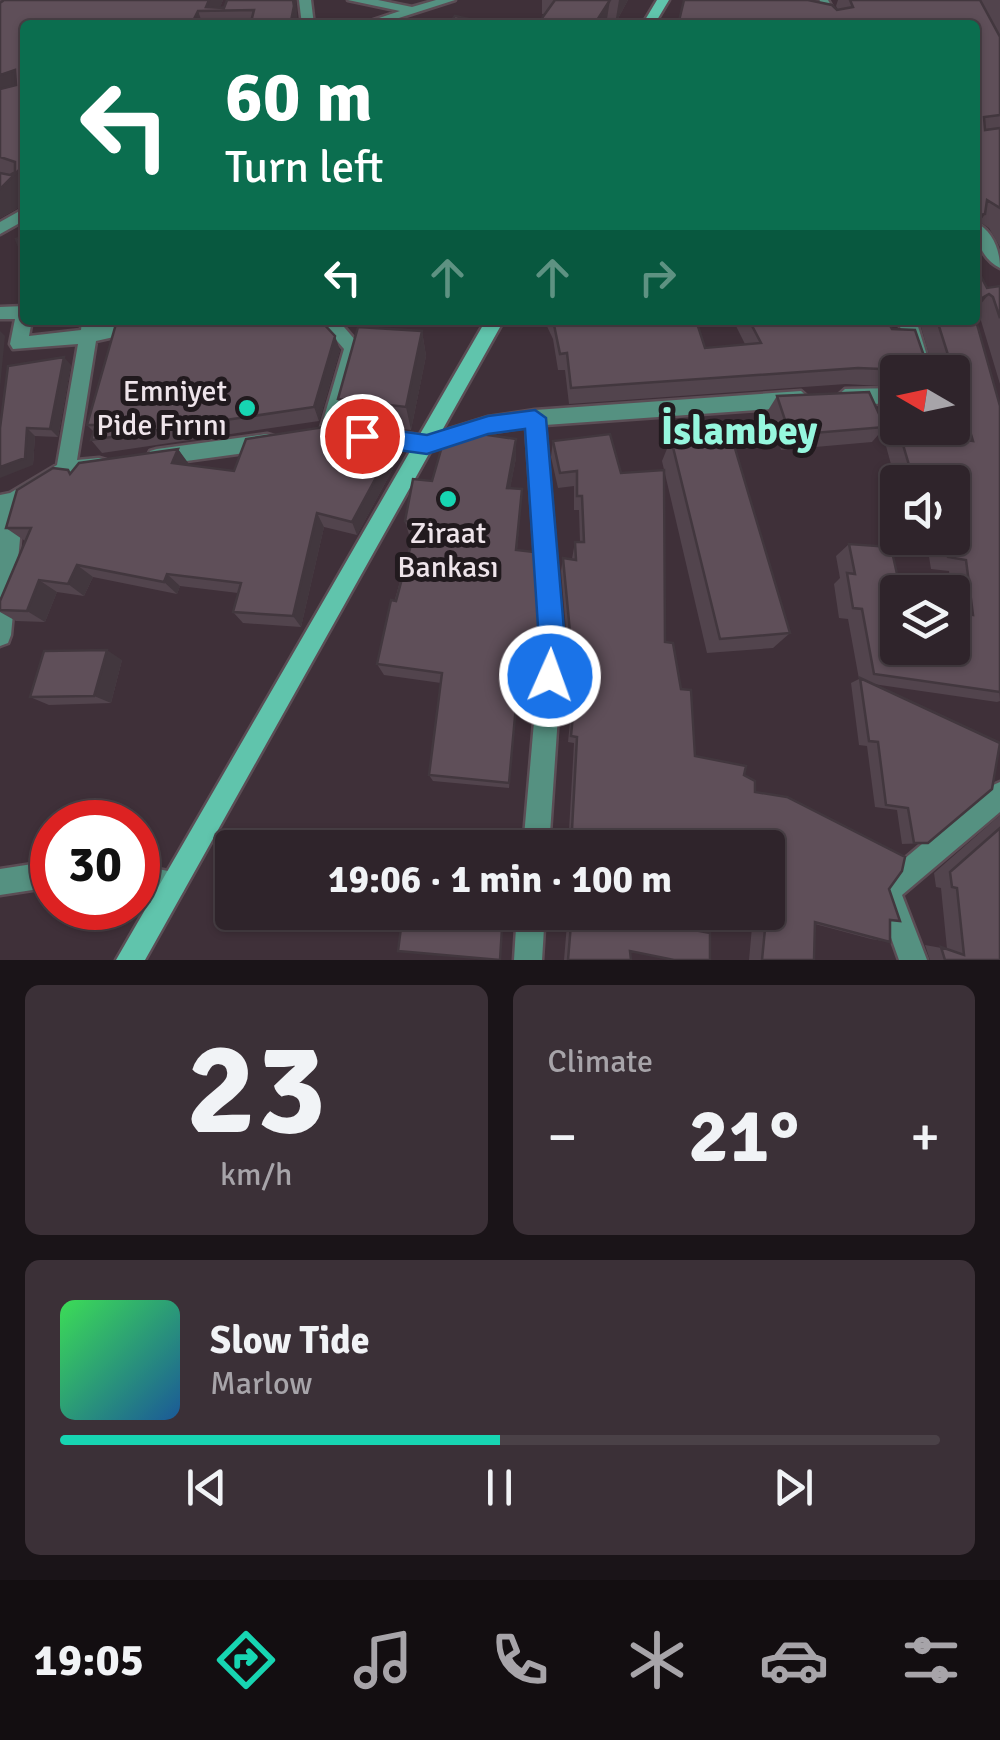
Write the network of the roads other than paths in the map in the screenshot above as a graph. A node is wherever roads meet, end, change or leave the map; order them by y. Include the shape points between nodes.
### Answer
1 (354, 0) edge
2 (449, 0) edge
3 (414, 10) junction
4 (811, 14) edge
5 (381, 20) edge
6 (830, 20) edge
7 (980, 234) edge
8 (1000, 262) edge
9 (22, 325) edge
10 (115, 325) edge
11 (332, 325) edge
12 (492, 325) edge
13 (909, 325) edge
14 (89, 328) edge
15 (918, 355) edge
16 (880, 396) edge
17 (535, 418) junction
18 (281, 440) edge
19 (427, 444) junction
20 (66, 470) junction
21 (7, 502) edge
22 (0, 635) edge
23 (1000, 795) edge
24 (537, 830) edge
25 (30, 877) edge
26 (160, 881) edge
27 (0, 882) edge
28 (174, 883) junction
29 (530, 930) edge
30 (130, 960) edge
31 (528, 960) edge
32 (913, 960) edge

1 - 3 street
2 - 3 street
3 - 5 street
4 - 6 street
7 - 8 street
9 - 14 street via 19,344
10 - 14 street
11 - 19 street via 352,348 323,433
12 - 19 main road
13 - 15 street
14 - 20 street
16 - 17 street
17 - 19 street
17 - 24 street via 552,642
18 - 20 street
19 - 28 main road
20 - 21 street
21 - 22 street
23 - 32 street via 887,890
25 - 27 street
26 - 28 street
28 - 30 main road
29 - 31 street

